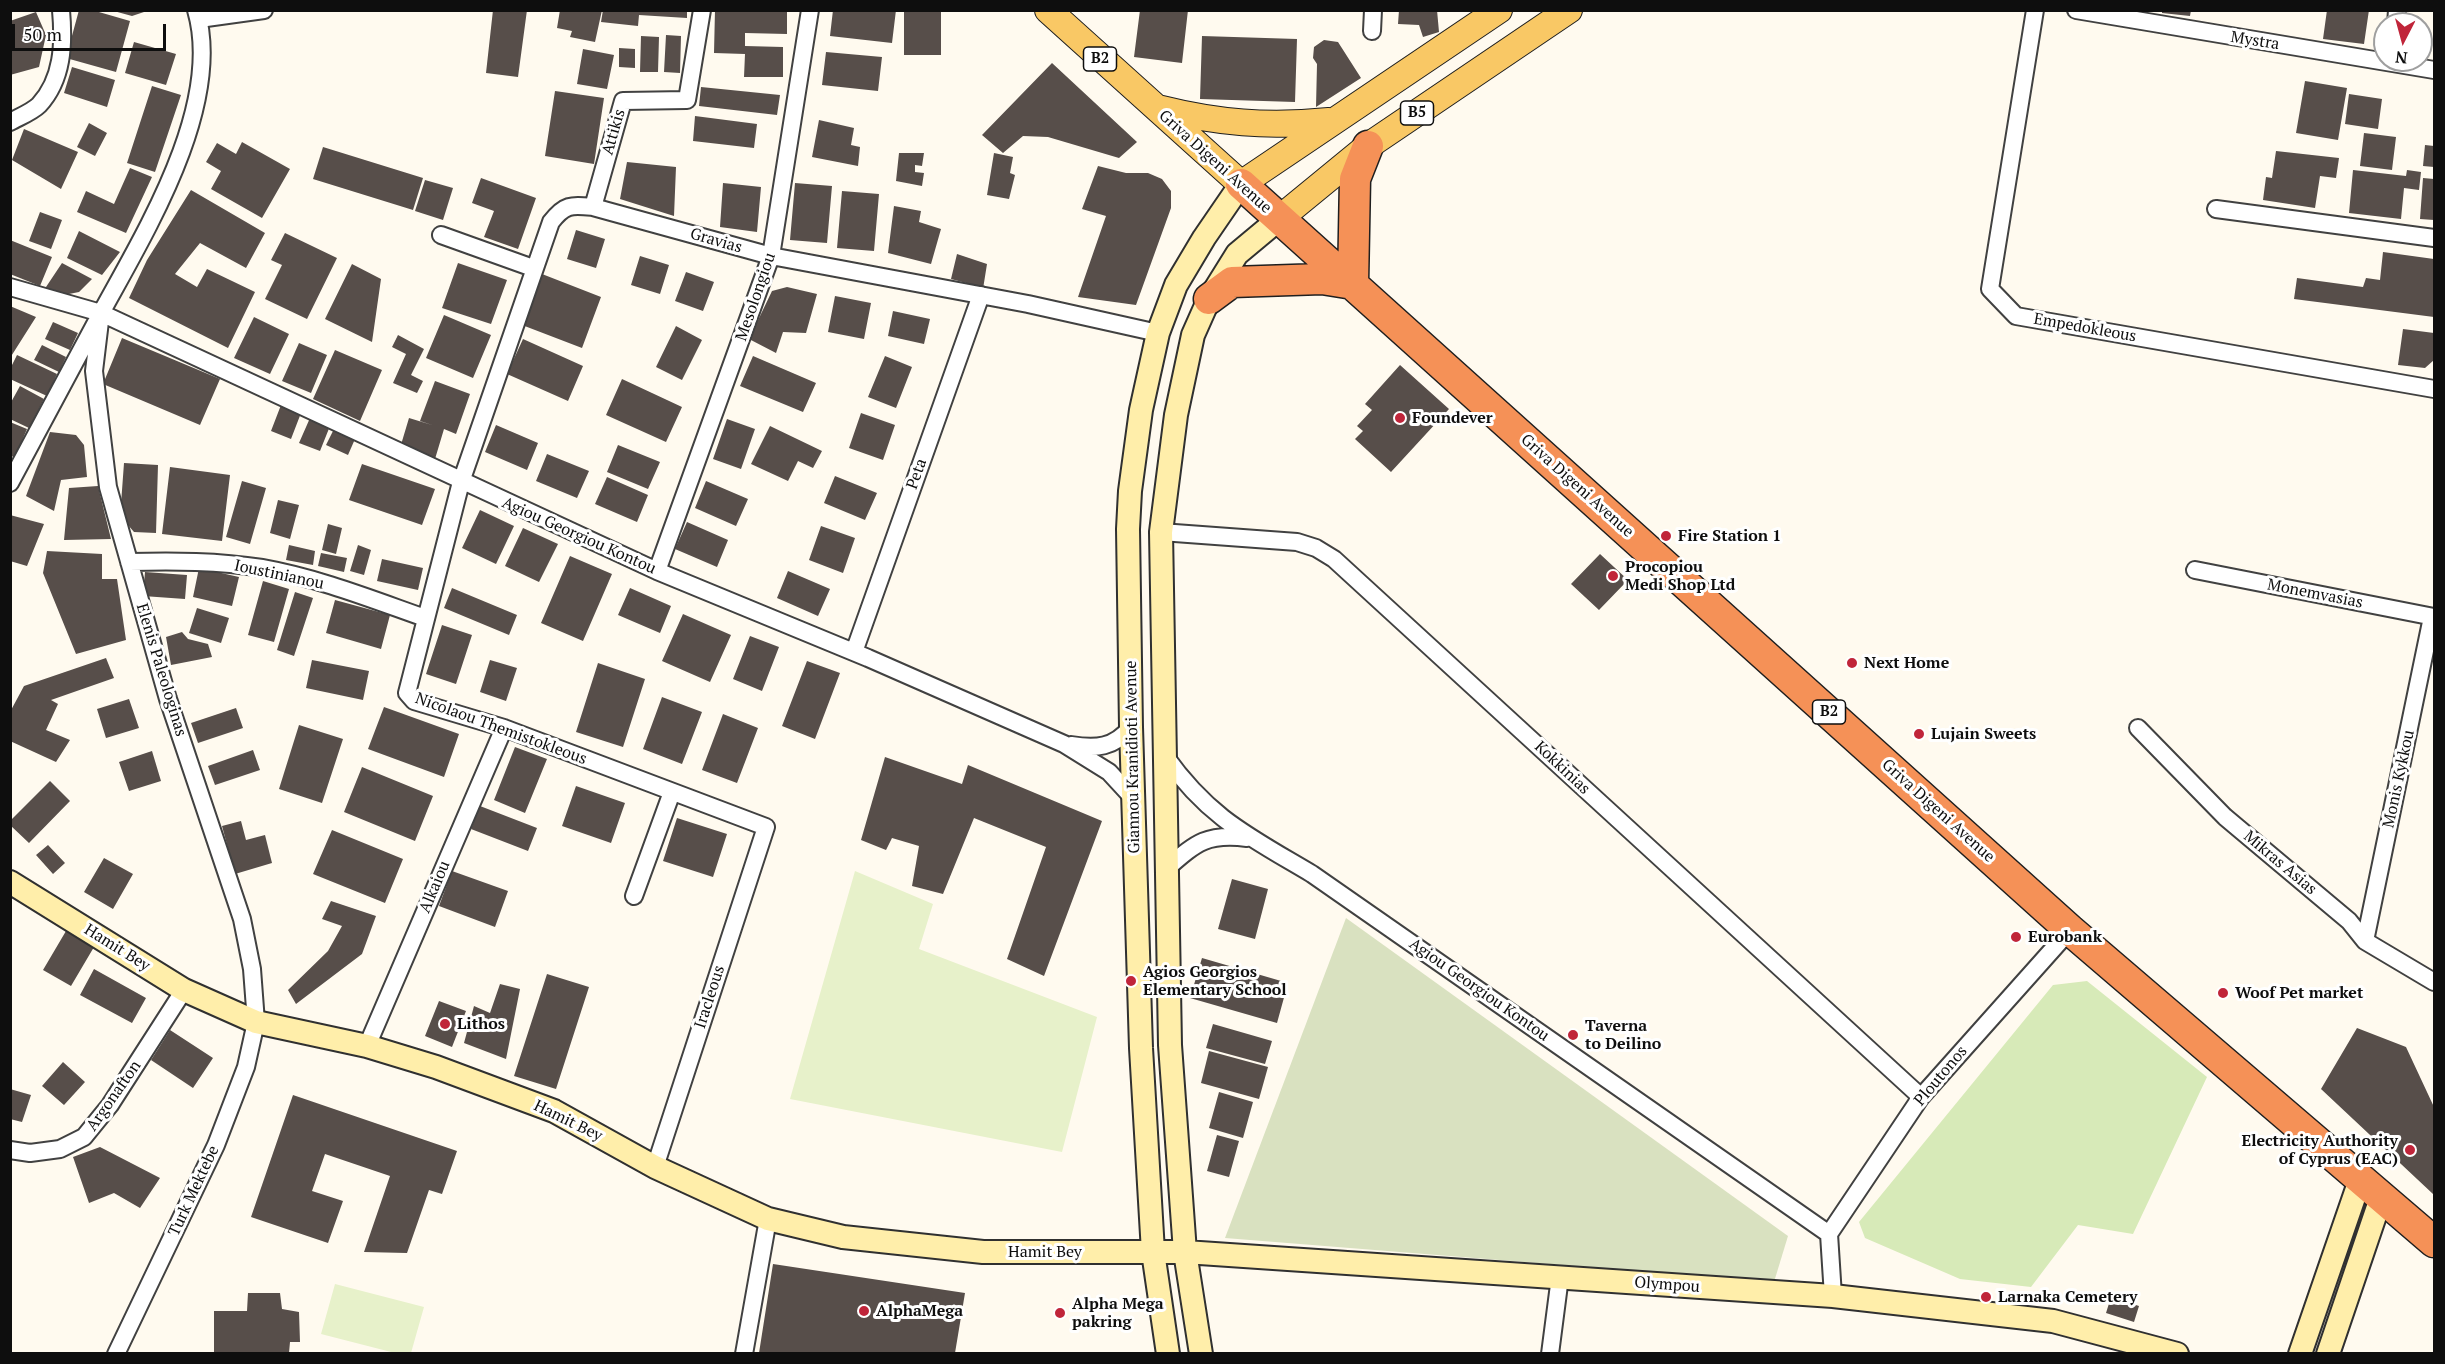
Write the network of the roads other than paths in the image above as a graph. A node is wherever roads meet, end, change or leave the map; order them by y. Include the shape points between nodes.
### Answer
1 (61, 10) edge
2 (264, 10) edge
3 (702, 10) edge
4 (810, 10) edge
5 (1048, 10) edge
6 (1373, 10) edge
7 (1499, 10) edge
8 (1569, 10) edge
9 (2035, 10) edge
10 (2076, 10) edge
11 (197, 15) edge
12 (1372, 31) dead end
13 (2373, 59) edge
14 (1154, 107) junction
15 (1333, 121) junction
16 (10, 122) edge
17 (1368, 146) junction
18 (1241, 184) junction
19 (593, 207) junction
20 (2217, 209) dead end
21 (1279, 219) junction
22 (441, 235) dead end
23 (2434, 238) edge
24 (771, 256) junction
25 (533, 268) junction
26 (1353, 284) junction
27 (10, 287) edge
28 (981, 295) junction
29 (1209, 299) junction
30 (101, 313) junction
31 (1158, 333) junction
32 (2434, 389) edge
33 (461, 482) junction
34 (10, 483) edge
35 (1161, 532) junction
36 (129, 562) junction
37 (2195, 570) dead end
38 (657, 571) junction
39 (2433, 617) edge
40 (424, 618) junction
41 (854, 652) junction
42 (1131, 727) junction
43 (504, 728) junction
44 (2138, 728) dead end
45 (1064, 744) junction
46 (1165, 756) junction
47 (672, 792) junction
48 (1133, 798) junction
49 (766, 827) joint
50 (1251, 838) junction
51 (1166, 869) junction
52 (10, 882) edge
53 (634, 896) dead end
54 (2070, 930) junction
55 (2365, 941) junction
56 (2434, 982) edge
57 (184, 990) junction
58 (256, 1022) junction
59 (367, 1046) junction
60 (1921, 1097) junction
61 (10, 1150) edge
62 (655, 1167) junction
63 (2370, 1189) junction
64 (768, 1219) junction
65 (1829, 1234) junction
66 (2434, 1242) edge
67 (1153, 1252) junction
68 (1185, 1252) junction
69 (1560, 1277) junction
70 (1833, 1296) junction
71 (116, 1353) edge
72 (744, 1353) edge
73 (1168, 1353) edge
74 (1201, 1353) edge
75 (1550, 1353) edge
76 (2177, 1353) edge
77 (2300, 1353) edge
78 (2328, 1353) edge

1 - 16 street via 63,39 56,81 38,106
2 - 11 street
3 - 19 street, Attikis via 687,100 623,101
4 - 24 street, Mesolongiou
5 - 14 main road, Griva Digeni Avenue / B2
6 - 12 street
7 - 15 main road, B5
8 - 17 main road, B5
9 - 32 street, Empedokleous via 1990,289 2016,316
10 - 13 street, Mystra
11 - 30 street via 202,73 182,152 150,226
14 - 15 main road via 1208,120 1288,125
14 - 18 main road, Griva Digeni Avenue / B2
15 - 18 main road, B5
17 - 21 main road, B5
17 - 26 highway via 1355,179
18 - 21 highway, Griva Digeni Avenue / B2
18 - 31 street, Giannou Kranidioti Avenue via 1176,285
19 - 24 street, Gravias
19 - 25 street, Gravias via 574,205 562,209 551,222
20 - 23 street
21 - 26 highway, Griva Digeni Avenue / B2
21 - 29 street, Giannou Kranidioti Avenue via 1237,254
22 - 25 street
24 - 28 street, Gravias
24 - 38 street, Mesolongiou
25 - 33 street, Gravias
26 - 29 highway via 1322,279 1232,282
26 - 54 highway, Griva Digeni Avenue / B2
27 - 30 street, Agiou Georgiou Kontou
28 - 31 street, Gravias
28 - 41 street, Peta
29 - 35 street, Giannou Kranidioti Avenue via 1193,335 1176,415
30 - 33 street, Agiou Georgiou Kontou
30 - 34 street
30 - 36 street, Elenis Paleologinas via 94,371 108,487
31 - 42 street, Giannou Kranidioti Avenue via 1141,411 1130,491
33 - 38 street, Agiou Georgiou Kontou
33 - 40 street, Nicolaou Themistokleous
35 - 46 street, Giannou Kranidioti Avenue
35 - 60 street, Kokkinias via 1297,542 1334,559
36 - 40 street, Ioustinianou via 199,561 263,568 340,588
36 - 58 street, Elenis Paleologinas via 168,699 242,920 252,969
37 - 39 street, Monemvasias
38 - 41 street, Agiou Georgiou Kontou
39 - 55 street, Monis Kykkou
40 - 43 street, Nicolaou Themistokleous via 408,697
41 - 45 street, Agiou Georgiou Kontou
42 - 45 street, Agiou Georgiou Kontou via 1121,740 1100,747
42 - 48 street, Giannou Kranidioti Avenue
43 - 47 street, Nicolaou Themistokleous
43 - 59 street, Alkaiou
44 - 55 street, Mikras Asias via 2225,817 2349,921
45 - 48 street, Agiou Georgiou Kontou via 1109,772
46 - 50 street, Agiou Georgiou Kontou via 1205,805
46 - 51 street, Giannou Kranidioti Avenue
47 - 49 street, Nicolaou Themistokleous
47 - 53 street
48 - 67 street, Giannou Kranidioti Avenue via 1141,1048
49 - 62 street, Iracleous
50 - 51 street, Agiou Georgiou Kontou via 1222,835 1207,839
50 - 65 street, Agiou Georgiou Kontou via 1312,874
51 - 68 street, Giannou Kranidioti Avenue via 1170,1045
52 - 57 street, Hamit Bey
54 - 60 street, Ploutonos
54 - 63 highway, Griva Digeni Avenue / B2
55 - 56 street, Mikras Asias
57 - 58 street, Hamit Bey
57 - 61 street, Argonafton via 110,1105 84,1137 60,1149 30,1154
58 - 59 street, Hamit Bey
58 - 71 street, Turk Mektebe via 246,1067 216,1145
59 - 62 street, Hamit Bey via 554,1111
60 - 65 street, Ploutonos
62 - 64 street, Hamit Bey
63 - 66 highway, Griva Digeni Avenue / B2
63 - 77 street
63 - 78 street
64 - 67 street, Hamit Bey via 843,1237 912,1246 983,1252
64 - 72 street
65 - 70 street
67 - 68 street, Olympou
67 - 73 street, Giannou Kranidioti Avenue
68 - 69 street, Olympou
68 - 74 street, Giannou Kranidioti Avenue
69 - 70 street, Olympou
69 - 75 street
70 - 76 street, Olympou via 2053,1321

